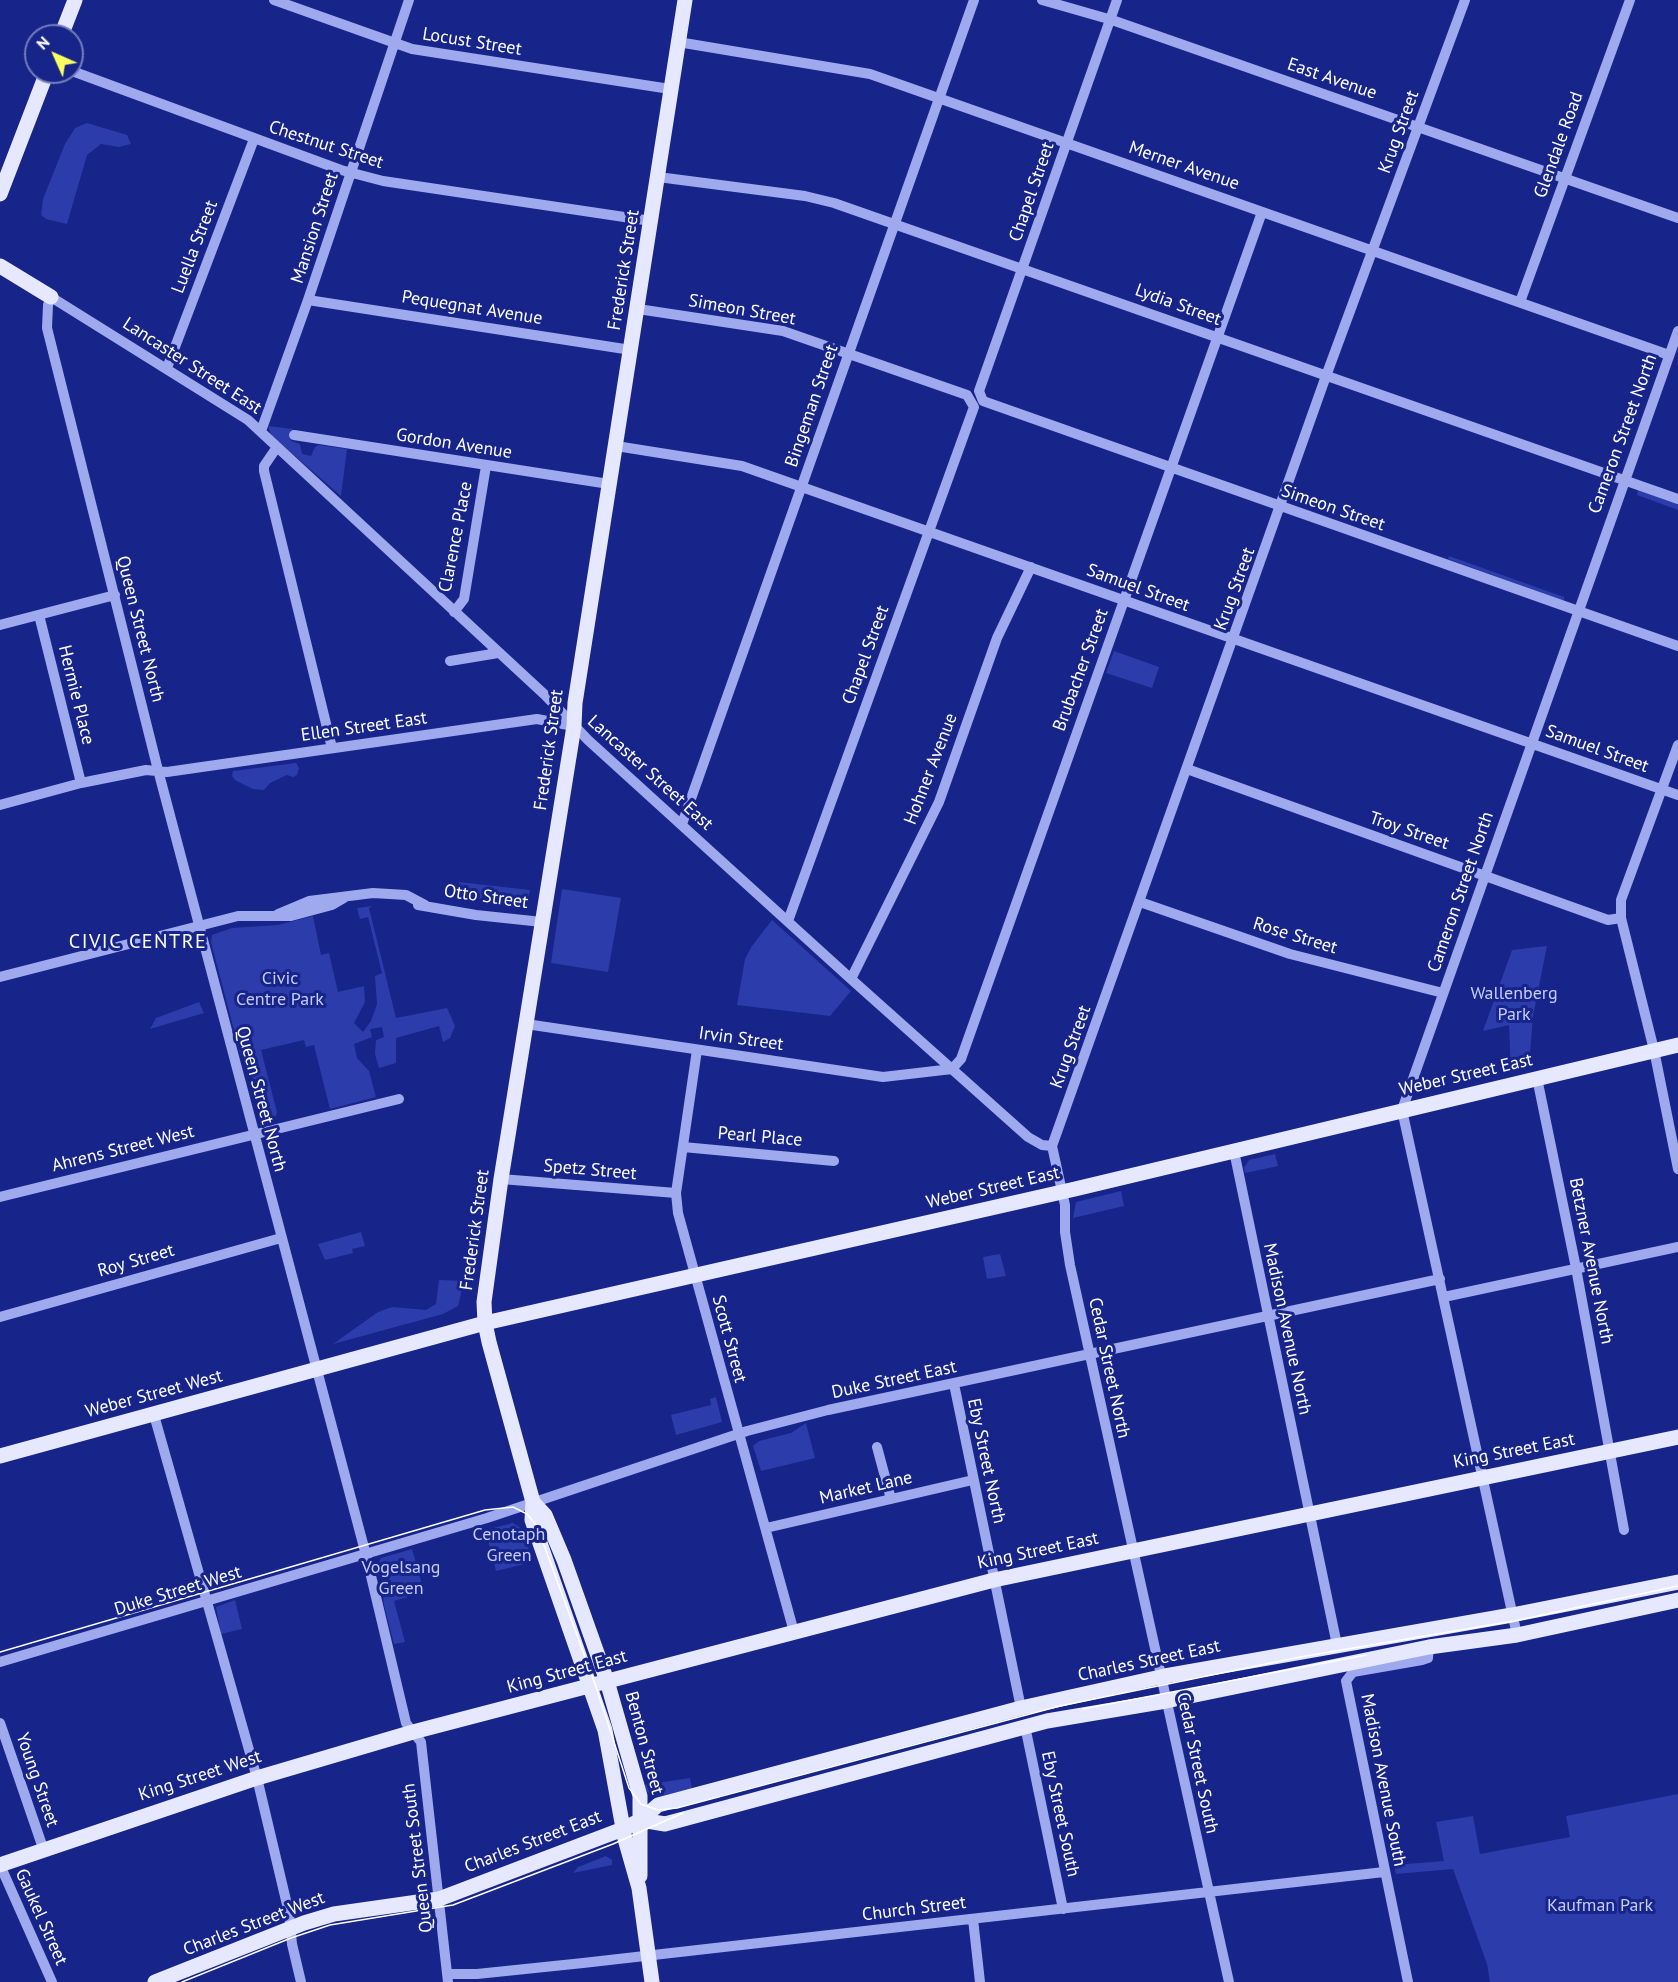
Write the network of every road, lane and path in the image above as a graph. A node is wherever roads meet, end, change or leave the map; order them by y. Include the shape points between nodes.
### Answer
1 (75, 0) edge
2 (274, 0) edge
3 (409, 0) edge
4 (685, 0) edge
5 (974, 0) edge
6 (1042, 0) edge
7 (1118, 0) edge
8 (1465, 0) edge
9 (1630, 0) edge
10 (1112, 20) junction
11 (66, 24) edge
12 (678, 42) junction
13 (393, 43) junction
14 (84, 75) edge
15 (42, 84) edge
16 (670, 89) junction
17 (938, 97) junction
18 (1419, 127) junction
19 (254, 139) junction
20 (1067, 143) junction
21 (350, 173) junction
22 (658, 177) junction
23 (1565, 178) junction
24 (0, 194) edge
25 (1262, 212) junction
26 (1678, 218) edge
27 (651, 221) junction
28 (895, 222) junction
29 (1374, 251) junction
30 (0, 266) edge
31 (1024, 267) junction
32 (51, 297) junction
33 (308, 300) junction
34 (1520, 302) junction
35 (638, 309) junction
36 (1678, 331) edge
37 (1217, 336) junction
38 (631, 350) junction
39 (848, 353) junction
40 (1669, 355) junction
41 (167, 368) junction
42 (1326, 376) junction
43 (976, 398) junction
44 (261, 431) junction
45 (294, 435) dead end
46 (616, 446) junction
47 (277, 447) junction
48 (486, 466) junction
49 (1170, 467) junction
50 (1624, 479) junction
51 (609, 484) junction
52 (801, 486) junction
53 (1678, 498) edge
54 (1281, 508) junction
55 (927, 531) junction
56 (1031, 567) junction
57 (115, 595) junction
58 (1124, 600) junction
59 (1577, 610) junction
60 (454, 612) junction
61 (39, 615) junction
62 (0, 625) edge
63 (1234, 639) junction
64 (1678, 646) edge
65 (498, 653) junction
66 (450, 661) dead end
67 (545, 695) junction
68 (537, 719) junction
69 (574, 726) junction
70 (1530, 743) junction
71 (1678, 745) edge
72 (332, 748) junction
73 (1187, 770) junction
74 (158, 771) junction
75 (81, 783) junction
76 (1662, 790) junction
77 (1678, 795) edge
78 (0, 805) edge
79 (682, 824) junction
80 (1484, 875) junction
81 (1140, 902) junction
82 (1621, 918) junction
83 (788, 921) junction
84 (542, 922) junction
85 (198, 926) junction
86 (0, 977) edge
87 (851, 979) junction
88 (1443, 993) junction
89 (526, 1024) junction
90 (1678, 1045) edge
91 (697, 1050) junction
92 (1654, 1050) junction
93 (952, 1069) junction
94 (1537, 1078) junction
95 (399, 1099) dead end
96 (1402, 1110) junction
97 (254, 1134) junction
98 (1053, 1146) junction
99 (683, 1147) junction
100 (1234, 1151) junction
101 (834, 1161) dead end
102 (1678, 1169) edge
103 (501, 1179) junction
104 (1062, 1192) junction
105 (676, 1193) junction
106 (0, 1197) edge
107 (281, 1238) junction
108 (1678, 1247) edge
109 (1576, 1268) junction
110 (694, 1276) junction
111 (1440, 1279) junction
112 (1444, 1297) junction
113 (1266, 1316) junction
114 (0, 1317) edge
115 (485, 1323) junction
116 (1090, 1354) junction
117 (317, 1369) junction
118 (954, 1384) junction
119 (154, 1415) junction
120 (738, 1434) junction
121 (1678, 1437) edge
122 (877, 1447) dead end
123 (1609, 1452) junction
124 (0, 1456) edge
125 (1484, 1477) junction
126 (973, 1480) junction
127 (891, 1499) junction
128 (533, 1502) junction
129 (1309, 1514) junction
130 (766, 1528) junction
131 (1624, 1530) dead end
132 (1133, 1551) junction
133 (366, 1555) junction
134 (994, 1580) junction
135 (1678, 1582) edge
136 (1678, 1600) edge
137 (206, 1602) junction
138 (1512, 1615) junction
139 (794, 1632) junction
140 (1517, 1635) junction
141 (1337, 1645) junction
142 (1429, 1647) junction
143 (0, 1662) edge
144 (1161, 1677) junction
145 (607, 1681) junction
146 (589, 1685) junction
147 (1166, 1701) junction
148 (1021, 1708) junction
149 (0, 1723) edge
150 (1025, 1726) junction
151 (413, 1732) junction
152 (257, 1778) junction
153 (640, 1796) junction
154 (658, 1805) junction
155 (640, 1820) junction
156 (623, 1829) junction
157 (43, 1848) junction
158 (0, 1865) edge
159 (1384, 1872) junction
160 (639, 1888) junction
161 (1210, 1893) junction
162 (439, 1899) junction
163 (1063, 1909) junction
164 (973, 1919) junction
165 (291, 1928) junction
166 (648, 1956) junction
167 (448, 1978) edge
168 (52, 1982) edge
169 (155, 1982) edge
170 (301, 1982) edge
171 (652, 1982) edge
172 (980, 1982) edge
173 (1228, 1982) edge
174 (1408, 1982) edge

1 - 11 main road
2 - 13 street, Locust Street
3 - 13 street, Mansion Street
4 - 12 main road, Frederick Street
5 - 17 street, Bingeman Street
6 - 10 street, East Avenue
7 - 10 street, Chapel Street
8 - 18 street, Krug Street
9 - 23 street, Glendale Road
10 - 18 street, East Avenue
10 - 20 street, Chapel Street
12 - 16 main road, Frederick Street
12 - 17 street, Merner Avenue via 870,74
13 - 16 street, Locust Street via 412,50
13 - 21 street, Mansion Street
14 - 19 street, Chestnut Street
15 - 24 main road
16 - 22 main road, Frederick Street
17 - 20 street, Merner Avenue
17 - 28 street, Bingeman Street
18 - 23 street, East Avenue
18 - 29 street, Krug Street
19 - 21 street, Chestnut Street
19 - 41 street, Luella Street
20 - 25 street, Merner Avenue
20 - 31 street, Chapel Street
21 - 27 street, Chestnut Street
21 - 33 street, Mansion Street
22 - 27 main road, Frederick Street
22 - 28 street, Lydia Street via 805,196
23 - 26 street, East Avenue
23 - 34 street, Glendale Road
25 - 29 street, Merner Avenue
25 - 37 street, Brubacher Street
27 - 35 main road, Frederick Street
28 - 31 street, Lydia Street
28 - 39 street, Bingeman Street
29 - 34 street, Merner Avenue
29 - 42 street, Krug Street
30 - 32 main road
31 - 37 street, Lydia Street
31 - 43 street, Chapel Street
32 - 41 street, Lancaster Street East
32 - 57 street, Queen Street North via 47,327
33 - 38 street, Pequegnat Avenue
33 - 44 street, Mansion Street
34 - 40 street, Merner Avenue
35 - 38 main road, Frederick Street
35 - 39 street, Simeon Street via 783,331
36 - 40 street, Cameron Street North
37 - 42 street, Lydia Street
37 - 49 street, Brubacher Street
38 - 46 main road, Frederick Street
39 - 43 street, Simeon Street
39 - 52 street, Bingeman Street
40 - 50 street, Cameron Street North
41 - 44 street, Lancaster Street East
42 - 50 street, Lydia Street
42 - 54 street, Krug Street
43 - 49 street, Simeon Street
43 - 55 street, Chapel Street
44 - 47 street, Lancaster Street East
45 - 48 street, Gordon Avenue
46 - 51 main road, Frederick Street
46 - 52 street, Samuel Street via 732,464
47 - 60 street, Lancaster Street East
47 - 72 street via 264,471
48 - 51 street, Gordon Avenue
48 - 60 street, Clarence Place via 464,599
49 - 54 street, Simeon Street
49 - 58 street, Brubacher Street
50 - 53 street, Lydia Street
50 - 59 street, Cameron Street North
51 - 69 main road, Frederick Street
52 - 55 street, Samuel Street
52 - 79 street, Bingeman Street
54 - 59 street, Simeon Street
54 - 63 street, Krug Street
55 - 56 street, Samuel Street
55 - 83 street, Chapel Street
56 - 58 street, Samuel Street
56 - 87 street, Hohner Avenue via 997,638 936,810
57 - 61 street
57 - 74 street, Queen Street North
58 - 63 street, Samuel Street
58 - 93 street, Brubacher Street via 961,1059
59 - 64 street, Simeon Street
59 - 70 street, Cameron Street North
60 - 65 street, Lancaster Street East
61 - 62 street
61 - 75 street, Hermie Place
63 - 70 street, Samuel Street
63 - 73 street, Krug Street
65 - 66 street
65 - 67 street, Lancaster Street East
67 - 68 street via 545,712
67 - 69 street, Lancaster Street East
68 - 69 street, Ellen Street East
68 - 72 street, Ellen Street East
69 - 79 street, Lancaster Street East
69 - 84 main road, Frederick Street
70 - 76 street, Samuel Street
70 - 80 street, Cameron Street North
71 - 76 street
72 - 74 street, Ellen Street East
73 - 80 street, Troy Street
73 - 81 street, Krug Street
74 - 75 street, Ellen Street East
74 - 85 street, Queen Street North
75 - 78 street, Ellen Street East
76 - 77 street, Samuel Street
76 - 82 street via 1621,900
79 - 83 street, Lancaster Street East
80 - 82 street, Troy Street via 1608,920
80 - 88 street, Cameron Street North
81 - 88 street, Rose Street via 1290,954
81 - 98 street, Krug Street
82 - 92 street
83 - 87 street, Lancaster Street East
84 - 85 street, Otto Street via 476,915 425,905 406,895 373,893 309,901 277,914 238,916
84 - 89 main road, Frederick Street
85 - 86 street, Otto Street
85 - 97 street, Queen Street North
87 - 93 street, Lancaster Street East
88 - 96 street, Cameron Street North
89 - 91 street, Irvin Street
89 - 103 main road, Frederick Street
90 - 92 main road, Weber Street East
91 - 93 street, Irvin Street via 893,1078
91 - 99 street, Scott Street
92 - 94 main road, Weber Street East
92 - 102 street
93 - 98 street, Lancaster Street East via 1028,1137
94 - 96 main road, Weber Street East
94 - 109 street, Betzner Avenue North
95 - 97 street, Ahrens Street West
96 - 100 main road, Weber Street East
96 - 111 street
97 - 106 street, Ahrens Street West
97 - 107 street, Queen Street North
98 - 104 street
99 - 101 street, Pearl Place
99 - 105 street, Scott Street
100 - 104 main road, Weber Street East
100 - 113 street, Madison Avenue North
103 - 105 street, Spetz Street
103 - 115 main road, Frederick Street via 485,1295
104 - 110 main road, Weber Street East
104 - 116 street, Cedar Street North via 1070,1265
105 - 110 street, Scott Street
107 - 114 street, Roy Street
107 - 117 street, Queen Street North
108 - 109 street
109 - 112 street
109 - 123 street, Betzner Avenue North
110 - 115 main road, Weber Street East
110 - 120 street, Scott Street
111 - 112 street
111 - 113 street, Duke Street East
112 - 125 street
113 - 116 street, Duke Street East
113 - 129 street, Madison Avenue North
115 - 117 main road, Weber Street East
115 - 128 main road, Frederick Street
116 - 118 street, Duke Street East
116 - 132 street, Cedar Street North
117 - 119 main road, Weber Street West
117 - 133 street, Queen Street North
118 - 120 street, Duke Street East via 824,1411
118 - 126 street, Eby Street North
119 - 124 main road, Weber Street West
119 - 137 street
120 - 128 street, Duke Street East
120 - 130 street, Scott Street
121 - 123 main road, King Street East
122 - 127 street
123 - 125 main road, King Street East
123 - 131 street, Betzner Avenue North
125 - 129 main road, King Street East
125 - 138 street
126 - 127 street, Market Lane
126 - 134 street, Eby Street North
127 - 130 street, Market Lane
128 - 133 street, Duke Street East
128 - 145 main road, Frederick Street via 545,1515 564,1560
128 - 146 main road, Frederick Street via 531,1517 544,1562
129 - 132 main road, King Street East
129 - 141 street
130 - 139 street, Scott Street
132 - 134 main road, King Street East
132 - 144 street, Cedar Street South
133 - 137 street, Duke Street West
133 - 151 street, Queen Street North via 406,1723
134 - 139 main road, King Street East
134 - 148 street
135 - 138 main road, Charles Street East
136 - 140 main road
137 - 143 street, Duke Street West
137 - 152 street
138 - 140 street
138 - 141 main road, Charles Street East
139 - 145 main road, King Street East
140 - 142 main road
141 - 144 main road, Charles Street East
142 - 147 main road
142 - 159 street, Madison Avenue South via 1428,1658 1353,1672 1346,1681
144 - 147 street, Cedar Street South
144 - 148 main road, Charles Street East
145 - 146 main road, King Street East
145 - 153 main road, Benton Street
146 - 151 main road, King Street East
146 - 156 main road, Benton Street via 605,1730
147 - 150 main road
147 - 161 street, Cedar Street South
148 - 154 main road, Charles Street East
149 - 157 street, Young Street
150 - 155 main road via 664,1824
150 - 163 street, Eby Street South
151 - 152 main road, King Street West
151 - 162 street, Queen Street South via 421,1742
152 - 157 main road, King Street West
152 - 165 street
153 - 154 main road
153 - 155 main road, Benton Street
154 - 155 main road, Charles Street East
155 - 156 main road, Charles Street East
155 - 160 main road, Benton Street
156 - 160 main road, Benton Street
156 - 162 main road, Charles Street East
157 - 158 main road, King Street West
158 - 168 street, Gaukel Street
159 - 161 street, Church Street
159 - 174 street, Madison Avenue South
160 - 166 main road, Benton Street
161 - 163 street, Church Street
161 - 173 street, Cedar Street South
162 - 165 main road, Charles Street West via 334,1914
162 - 167 street, Queen Street South
163 - 164 street, Church Street
164 - 166 street, Church Street
164 - 172 street
165 - 169 main road, Charles Street West
165 - 170 street
166 - 167 street, Church Street
166 - 171 main road, Benton Street

